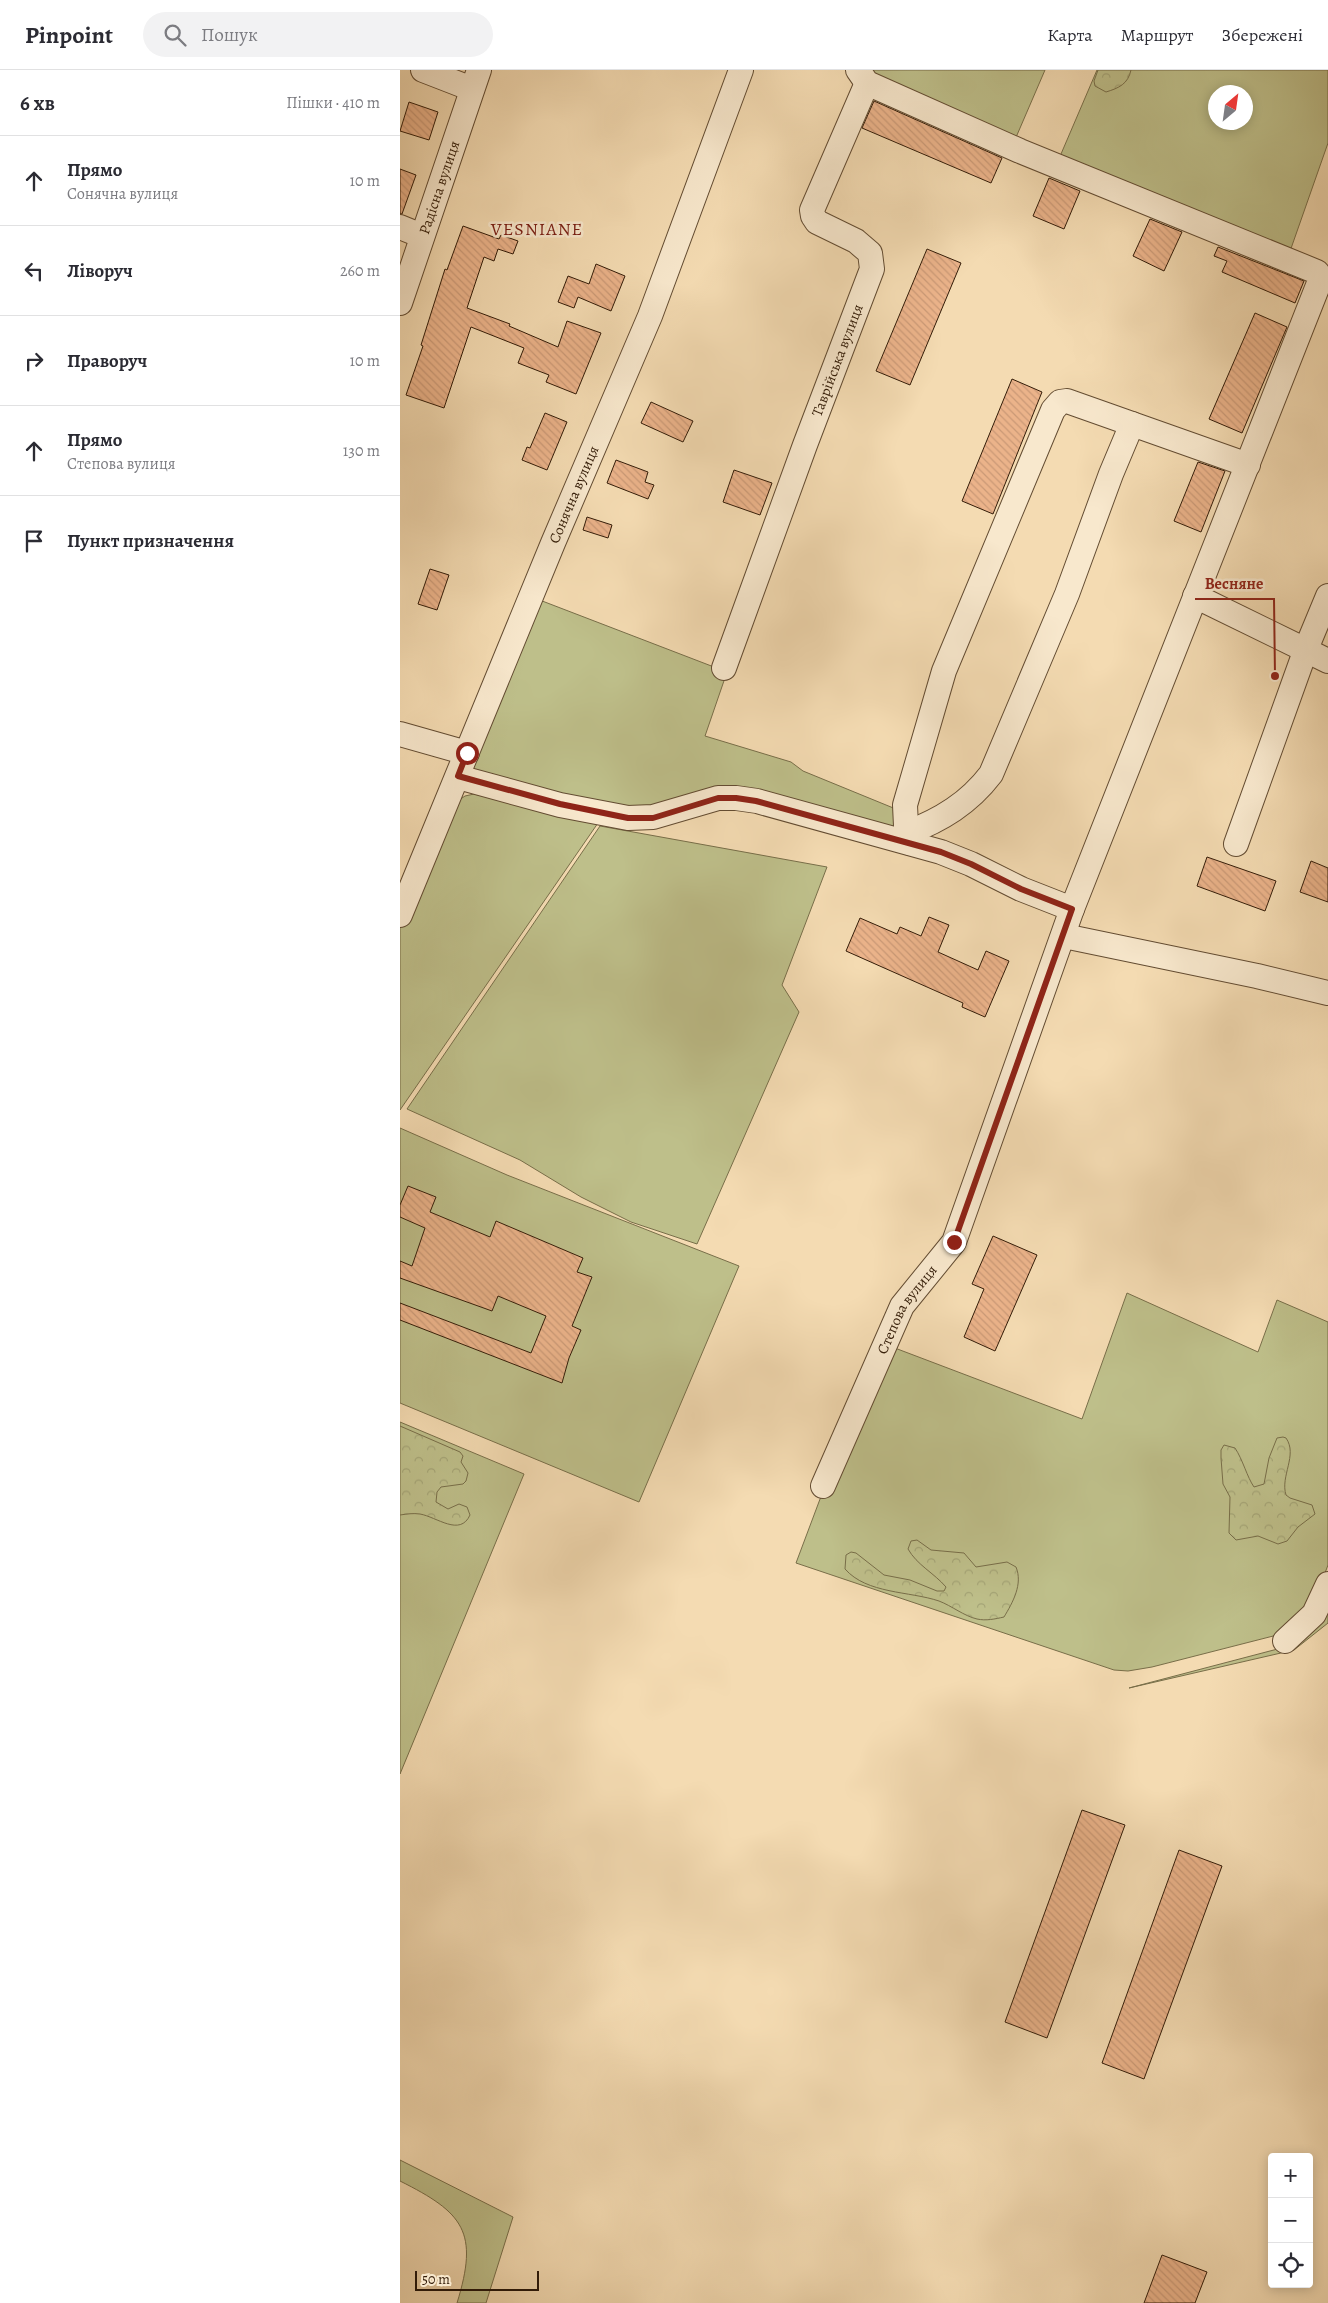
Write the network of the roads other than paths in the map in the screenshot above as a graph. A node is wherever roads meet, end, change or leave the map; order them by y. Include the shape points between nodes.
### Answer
1 (423, 70) edge
2 (741, 70) edge
3 (862, 76) edge
4 (476, 80) edge
5 (411, 232) edge
6 (400, 303) edge
7 (1132, 424) junction
8 (1248, 466) junction
9 (1195, 596) junction
10 (1328, 596) edge
11 (1306, 649) junction
12 (1328, 661) edge
13 (724, 668) dead end
14 (400, 734) edge
15 (467, 753) junction
16 (458, 776) junction
17 (905, 805) junction
18 (868, 831) junction
19 (909, 838) junction
20 (1236, 844) dead end
21 (1072, 909) junction
22 (400, 915) edge
23 (1064, 936) junction
24 (1328, 993) edge
25 (823, 1486) dead end
26 (1328, 1584) edge
27 (1285, 1641) dead end

1 - 4 street
2 - 15 street, Сонячна вулиця via 650,316
3 - 8 street, Степова вулиця via 1020,152 1317,272 1319,286
3 - 13 street, Таврійська вулиця via 812,210 817,222 856,241 870,253 872,269
4 - 5 street, Радісна вулиця
5 - 6 street, Радісна вулиця
7 - 8 street
7 - 17 street via 1067,401 1060,402 1053,410 944,671
7 - 19 street via 1067,594 991,774 962,805
8 - 9 street, Степова вулиця
9 - 11 street
9 - 21 street, Степова вулиця
10 - 11 street
11 - 12 street
11 - 20 street
14 - 15 street
15 - 16 street, Сонячна вулиця
16 - 18 street via 560,804 628,818 653,818 718,798 736,798
16 - 22 street, Сонячна вулиця
17 - 18 street
17 - 19 street
18 - 19 street
19 - 21 street
21 - 23 street, Степова вулиця
23 - 24 street
23 - 25 street, Степова вулиця via 954,1242 902,1306
26 - 27 street via 1314,1614

